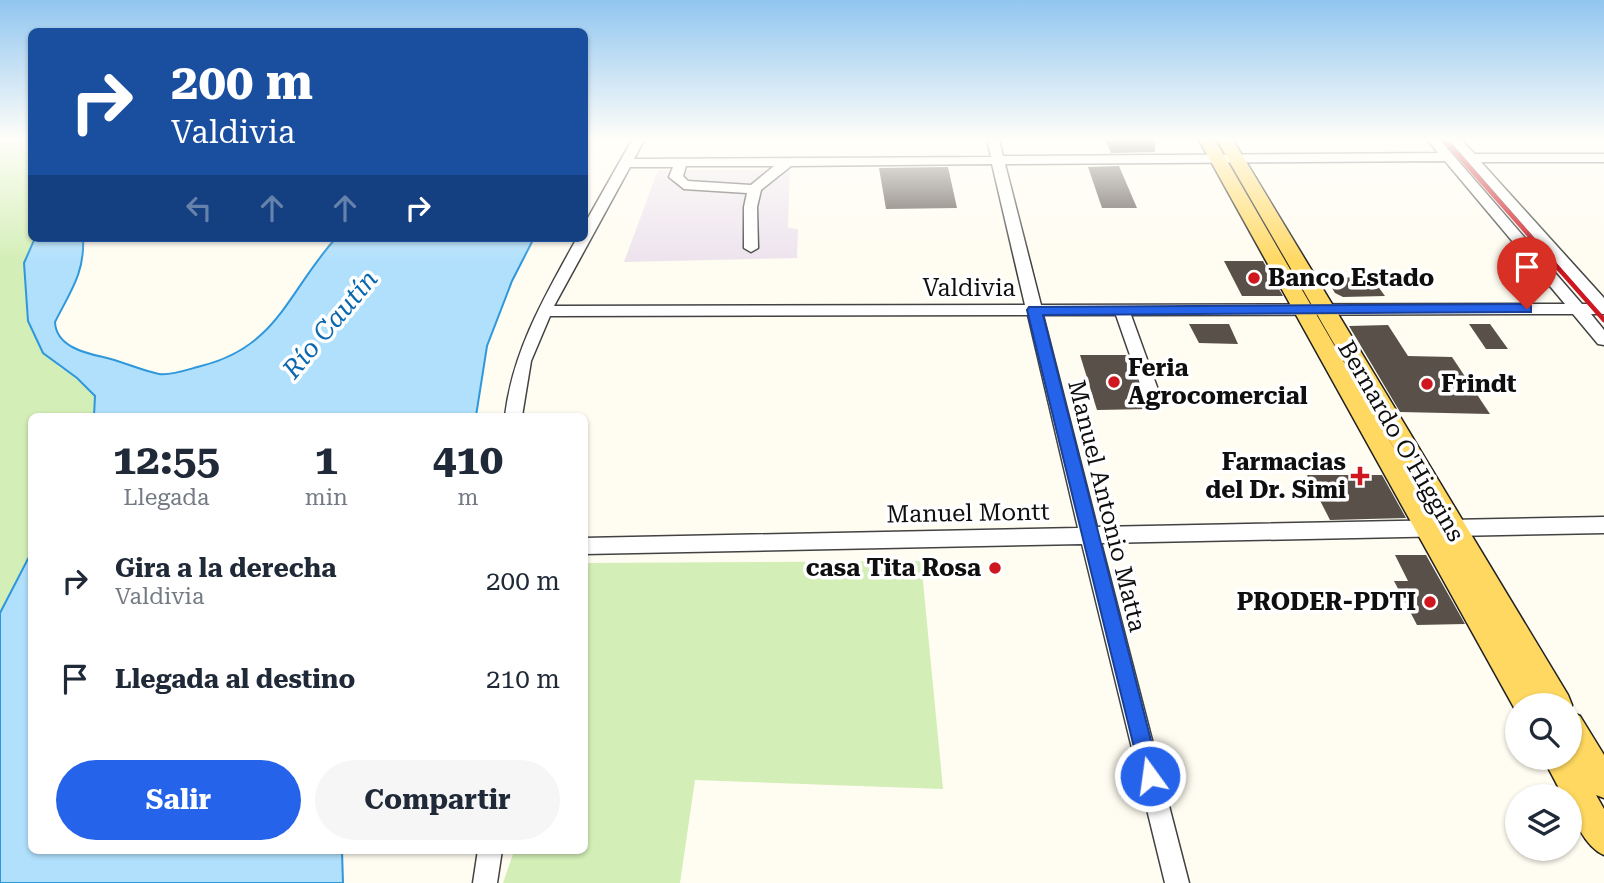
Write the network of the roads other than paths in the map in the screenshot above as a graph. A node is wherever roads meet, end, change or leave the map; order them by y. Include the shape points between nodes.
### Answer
1 (618, 181) edge
2 (680, 181) edge
3 (760, 181) edge
4 (1003, 181) edge
5 (1240, 181) edge
6 (1469, 181) edge
7 (1491, 181) edge
8 (754, 189) junction
9 (588, 233) edge
10 (583, 242) edge
11 (751, 248) dead end
12 (1314, 309) junction
13 (1577, 309) junction
14 (1604, 309) edge
15 (1034, 310) junction
16 (1122, 310) junction
17 (544, 311) junction
18 (1604, 340) edge
19 (1153, 398) dead end
20 (514, 413) edge
21 (1604, 525) edge
22 (1427, 528) junction
23 (1451, 528) junction
24 (1088, 536) junction
25 (588, 546) edge
26 (1521, 693) edge
27 (1551, 693) edge
28 (1582, 746) edge
29 (1565, 770) edge
30 (1604, 783) edge
31 (1604, 839) edge
32 (489, 854) edge
33 (485, 883) edge
34 (1177, 883) edge

1 - 9 street
2 - 8 street via 684,186
3 - 8 street
4 - 15 street, Manuel Antonio Matta
5 - 12 main road, Bernardo O'Higgins
6 - 13 street
7 - 14 street
8 - 11 street
10 - 17 street
12 - 13 street, Valdivia
12 - 16 street, Valdivia
12 - 22 main road, Bernardo O'Higgins
12 - 23 main road, Bernardo O'Higgins
13 - 14 street, Valdivia
13 - 18 street
15 - 16 street, Valdivia
15 - 17 street, Valdivia
15 - 24 street, Manuel Antonio Matta
16 - 19 street
17 - 20 street via 523,360
21 - 23 street, Manuel Montt
22 - 23 street, Manuel Montt
22 - 24 street, Manuel Montt
22 - 26 main road, Bernardo O'Higgins
23 - 27 main road, Bernardo O'Higgins
24 - 25 street, Manuel Montt
24 - 34 street, Manuel Antonio Matta
28 - 30 main road
29 - 31 main road
32 - 33 street

